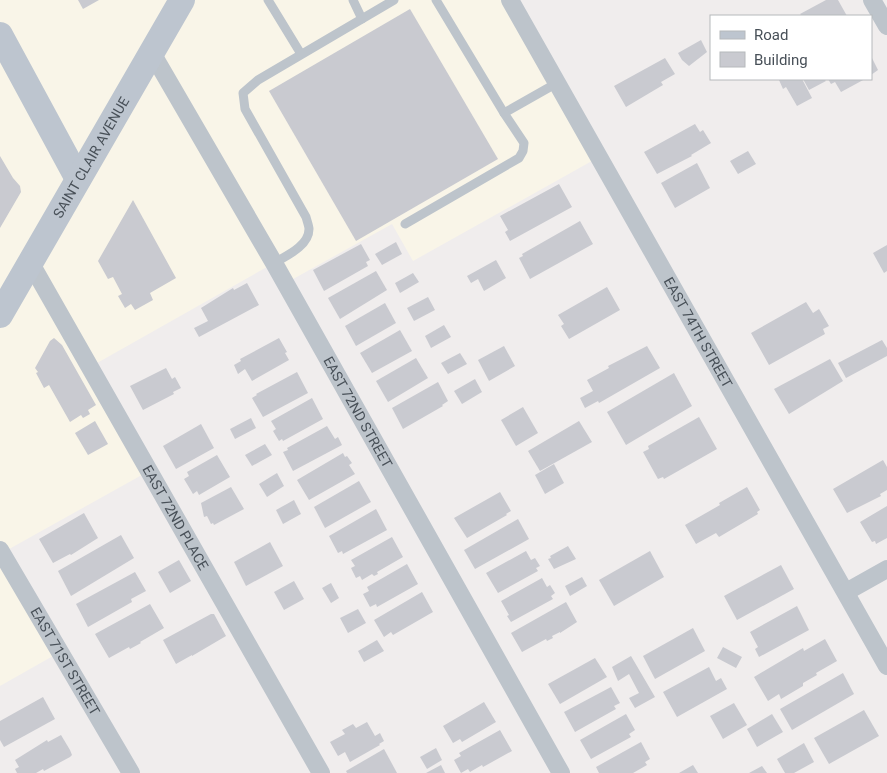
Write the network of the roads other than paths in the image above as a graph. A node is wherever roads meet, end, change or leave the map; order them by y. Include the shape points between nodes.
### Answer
1 (182, 0) edge
2 (268, 0) edge
3 (353, 0) edge
4 (394, 0) edge
5 (436, 0) edge
6 (510, 0) edge
7 (872, 0) edge
8 (362, 19) junction
9 (887, 26) edge
10 (0, 35) edge
11 (152, 53) junction
12 (302, 54) junction
13 (557, 82) junction
14 (504, 113) junction
15 (78, 179) junction
16 (405, 224) dead end
17 (30, 262) junction
18 (274, 263) junction
19 (0, 315) edge
20 (0, 550) edge
21 (887, 569) edge
22 (846, 592) junction
23 (887, 666) edge
24 (131, 773) edge
25 (321, 773) edge
26 (561, 773) edge

1 - 11 main road, SAINT CLAIR AVENUE
2 - 12 lane
3 - 8 lane
4 - 8 lane
5 - 14 lane
6 - 13 street, EAST 74TH STREET
7 - 9 street
8 - 12 lane
10 - 15 main road via 10,62
11 - 15 main road, SAINT CLAIR AVENUE
11 - 18 street, EAST 72ND STREET
12 - 18 lane via 258,80 243,93 245,109 306,217 309,229 307,238 295,251
13 - 14 lane
13 - 22 street, EAST 74TH STREET
14 - 16 lane via 524,143 524,151 519,158
15 - 17 main road, SAINT CLAIR AVENUE
17 - 19 main road, SAINT CLAIR AVENUE
17 - 25 street, EAST 72ND PLACE
18 - 26 street, EAST 72ND STREET
20 - 24 street, EAST 71ST STREET
21 - 22 street
22 - 23 street, EAST 74TH STREET

